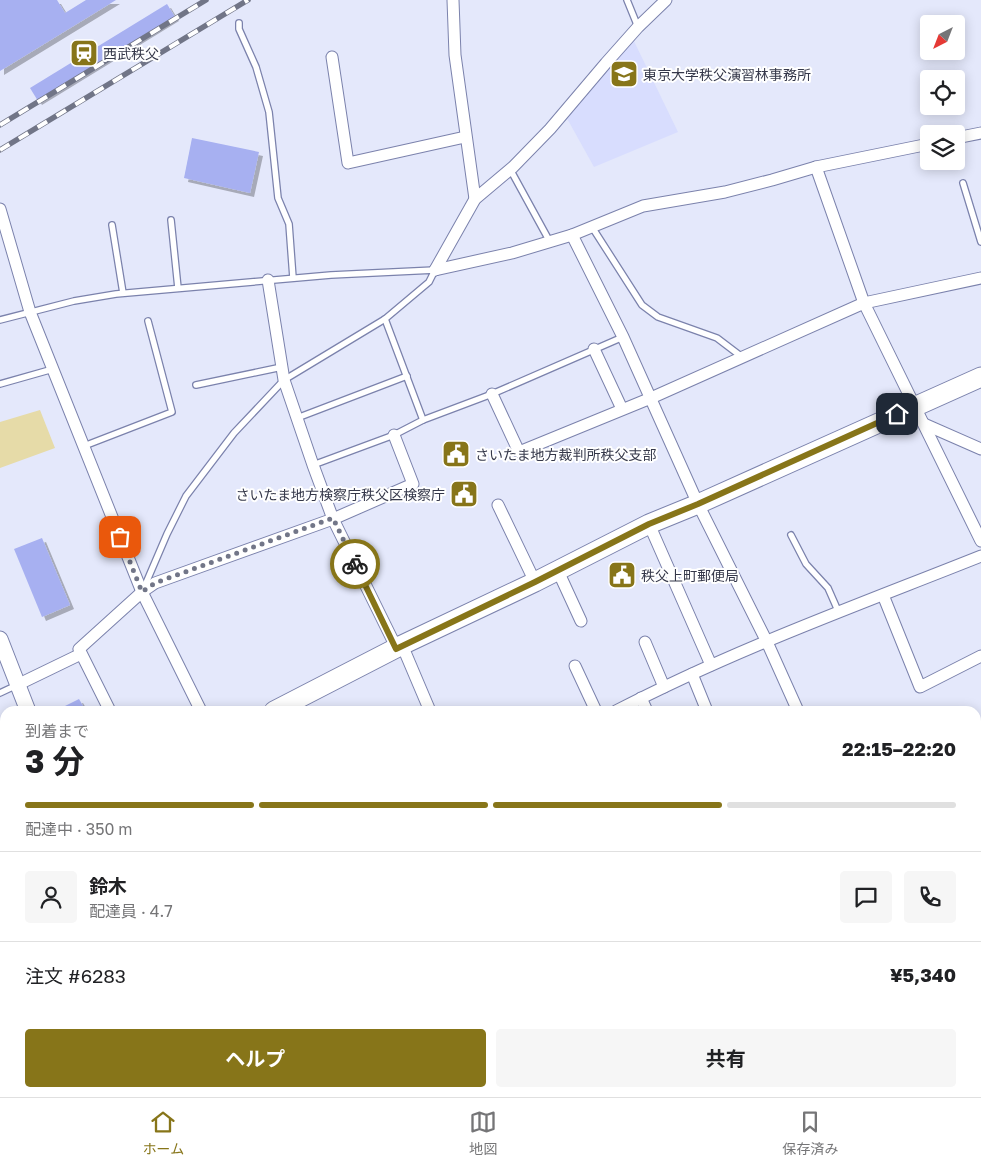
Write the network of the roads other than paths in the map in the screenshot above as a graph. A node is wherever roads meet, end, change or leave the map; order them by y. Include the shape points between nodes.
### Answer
1 (453, 0) edge
2 (627, 0) edge
3 (666, 0) edge
4 (239, 23) dead end
5 (638, 27) junction
6 (332, 56) dead end
7 (981, 133) edge
8 (965, 136) edge
9 (465, 137) junction
10 (920, 146) edge
11 (816, 167) junction
12 (510, 170) junction
13 (963, 183) dead end
14 (474, 200) junction
15 (0, 209) edge
16 (171, 220) dead end
17 (112, 225) dead end
18 (592, 227) junction
19 (572, 235) junction
20 (550, 242) junction
21 (981, 242) edge
22 (435, 270) junction
23 (293, 278) junction
24 (981, 278) edge
25 (268, 280) junction
26 (178, 288) junction
27 (123, 293) junction
28 (864, 303) junction
29 (30, 312) junction
30 (384, 319) junction
31 (0, 320) edge
32 (148, 321) dead end
33 (623, 337) junction
34 (594, 350) junction
35 (742, 357) junction
36 (282, 367) junction
37 (53, 369) junction
38 (407, 376) junction
39 (981, 377) edge
40 (284, 380) junction
41 (0, 384) edge
42 (196, 384) dead end
43 (492, 394) junction
44 (651, 398) junction
45 (915, 406) junction
46 (622, 409) junction
47 (297, 418) junction
48 (423, 420) junction
49 (924, 424) junction
50 (394, 435) junction
51 (84, 446) junction
52 (981, 449) edge
53 (313, 465) junction
54 (698, 504) junction
55 (498, 505) dead end
56 (333, 518) junction
57 (649, 524) junction
58 (791, 535) dead end
59 (981, 541) edge
60 (981, 556) edge
61 (558, 571) junction
62 (535, 582) junction
63 (142, 592) junction
64 (884, 595) junction
65 (839, 612) junction
66 (581, 621) dead end
67 (0, 639) edge
68 (645, 642) dead end
69 (767, 642) junction
70 (399, 647) junction
71 (81, 654) junction
72 (981, 656) edge
73 (574, 666) dead end
74 (711, 666) junction
75 (692, 674) junction
76 (17, 685) junction
77 (664, 687) junction
78 (0, 693) edge
79 (641, 698) junction
80 (26, 706) edge
81 (107, 706) edge
82 (199, 706) edge
83 (284, 706) edge
84 (428, 706) edge
85 (594, 706) edge
86 (626, 706) edge
87 (645, 706) edge
88 (705, 706) edge
89 (796, 706) edge

1 - 9 street via 455,55
2 - 5 lane
3 - 5 street
4 - 23 lane via 269,112 278,198 289,224
5 - 12 street
6 - 9 street via 348,163
7 - 8 street
9 - 14 street
10 - 11 street
11 - 18 street via 725,192 643,206
11 - 28 street
12 - 14 street
12 - 20 lane
13 - 21 lane
14 - 22 street
15 - 29 street
16 - 26 lane
17 - 27 lane
18 - 19 street
18 - 35 lane via 642,305 658,317 717,338
19 - 20 street
19 - 33 street
20 - 22 street
22 - 23 lane
22 - 30 lane via 429,282
23 - 25 lane
24 - 28 street
25 - 26 lane
25 - 36 street
26 - 27 lane
27 - 29 lane
28 - 35 street
28 - 45 street
29 - 31 lane
29 - 37 street
30 - 38 lane
30 - 40 lane
32 - 51 lane via 172,412
33 - 34 lane
33 - 44 street
34 - 43 lane
34 - 46 street
35 - 44 street
36 - 40 street
36 - 42 lane
37 - 41 lane
37 - 51 street
38 - 47 lane
38 - 48 lane
39 - 45 main road
40 - 47 street
40 - 63 lane via 229,439 186,496
43 - 46 street via 519,452
43 - 48 lane
44 - 46 street
44 - 54 street
45 - 49 street
45 - 54 main road
47 - 53 street
48 - 50 lane
49 - 52 street
49 - 59 street
50 - 53 lane
50 - 56 street via 413,484
51 - 63 street
53 - 56 street
54 - 57 main road
54 - 69 street
55 - 62 street
56 - 63 street via 155,583
56 - 70 street
57 - 61 main road
57 - 74 street
58 - 65 lane via 806,564 828,588
60 - 64 street
61 - 62 main road
61 - 66 street
62 - 70 main road
63 - 71 street via 79,649
63 - 82 street
64 - 65 street
64 - 72 street via 920,687
65 - 69 street
67 - 76 street
68 - 77 street
69 - 74 street
69 - 89 street
70 - 83 main road
70 - 84 street
71 - 76 street
71 - 81 street
73 - 85 street
74 - 75 street
75 - 77 street
75 - 88 street
76 - 78 lane
76 - 80 street
77 - 79 street
79 - 86 street
79 - 87 street

